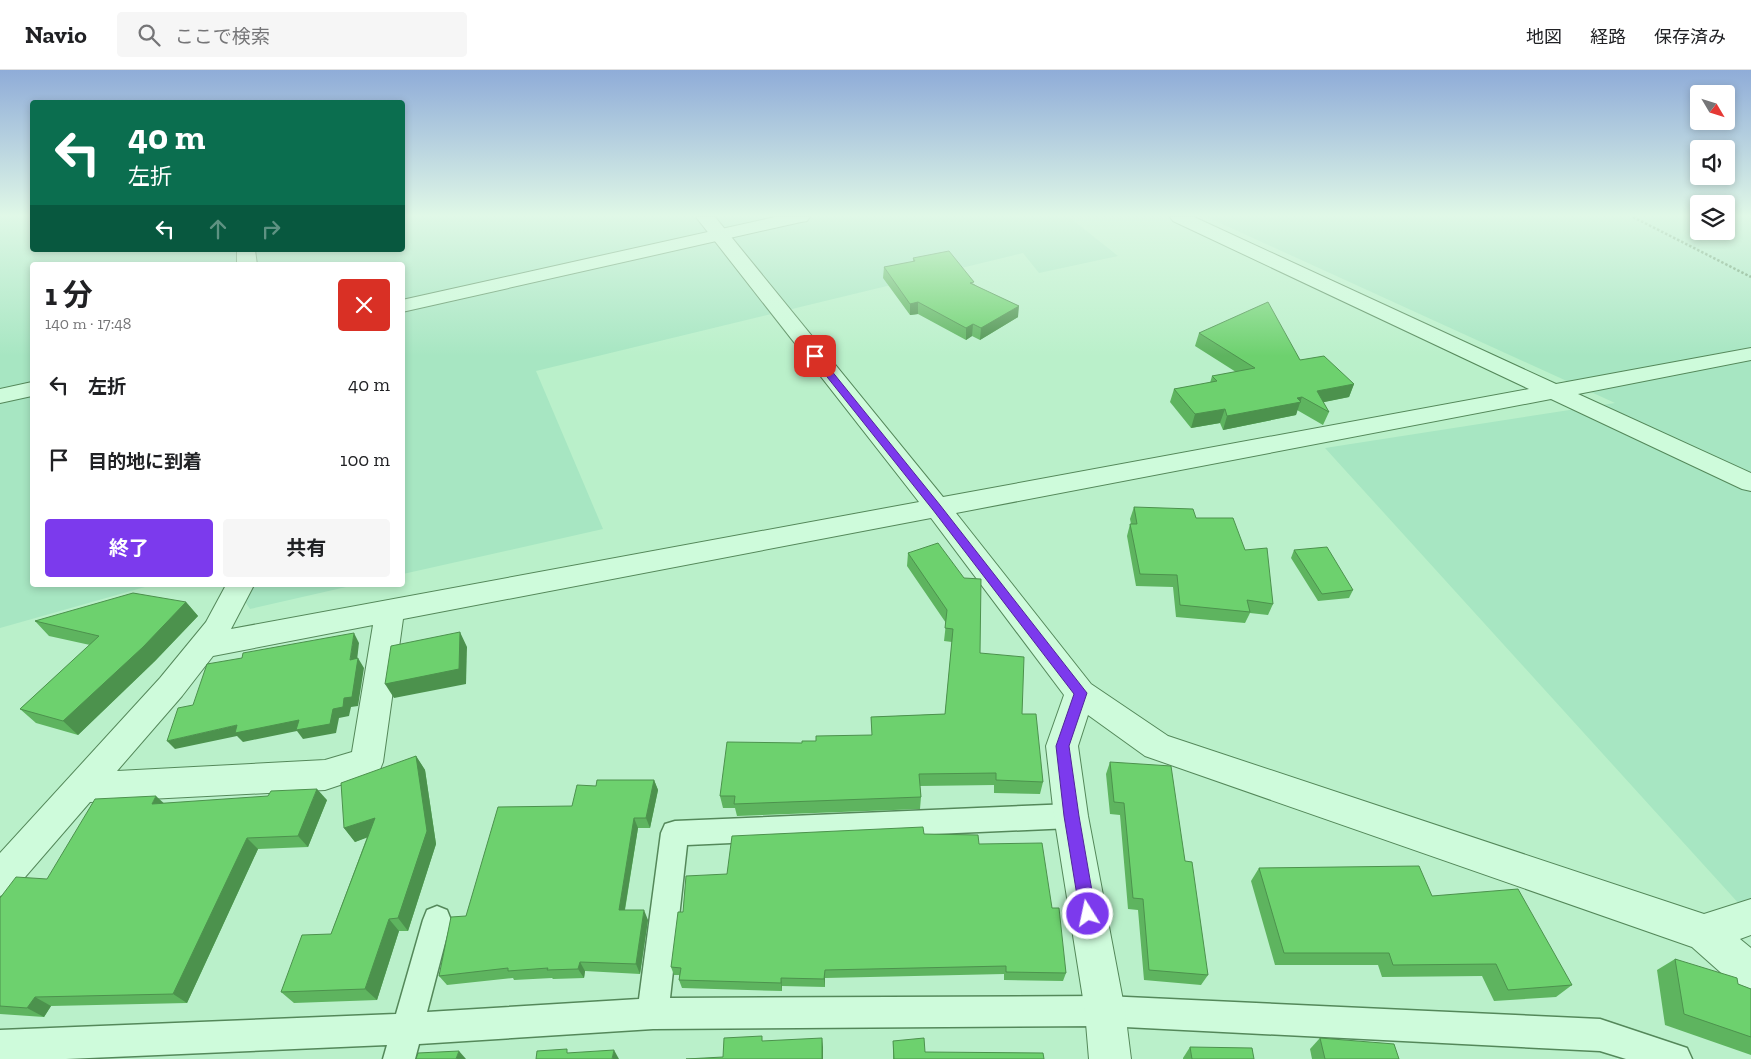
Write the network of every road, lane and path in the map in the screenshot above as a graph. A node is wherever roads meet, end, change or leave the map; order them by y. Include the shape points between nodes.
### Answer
1 (568, 263) edge
2 (742, 263) edge
3 (1278, 263) edge
4 (1722, 263) edge
5 (1751, 278) edge
6 (405, 305) edge
7 (1751, 354) edge
8 (30, 389) edge
9 (1553, 391) junction
10 (0, 396) edge
11 (1751, 483) edge
12 (936, 508) junction
13 (239, 587) edge
14 (390, 611) junction
15 (204, 646) junction
16 (1080, 693) junction
17 (82, 788) junction
18 (1071, 816) junction
19 (0, 879) edge
20 (1751, 917) edge
21 (438, 920) dead end
22 (1704, 933) junction
23 (1751, 973) edge
24 (1104, 1011) junction
25 (652, 1014) junction
26 (407, 1029) junction
27 (0, 1046) edge
28 (399, 1059) edge
29 (1110, 1059) edge
30 (1676, 1059) edge

1 - 6 street
2 - 12 street
3 - 9 street
4 - 5 path
7 - 9 street
8 - 10 street
9 - 11 street
9 - 12 street
12 - 14 street
12 - 16 street
13 - 15 street
14 - 15 street
14 - 17 street via 367,762 325,775
15 - 17 street
16 - 18 street via 1062,746
16 - 22 street via 1157,746
17 - 19 street
18 - 24 street
18 - 25 lane via 675,832
20 - 22 street
21 - 26 lane
22 - 23 street
24 - 25 lane
24 - 29 street
24 - 30 lane via 1600,1035
25 - 26 lane
26 - 27 lane
26 - 28 lane

